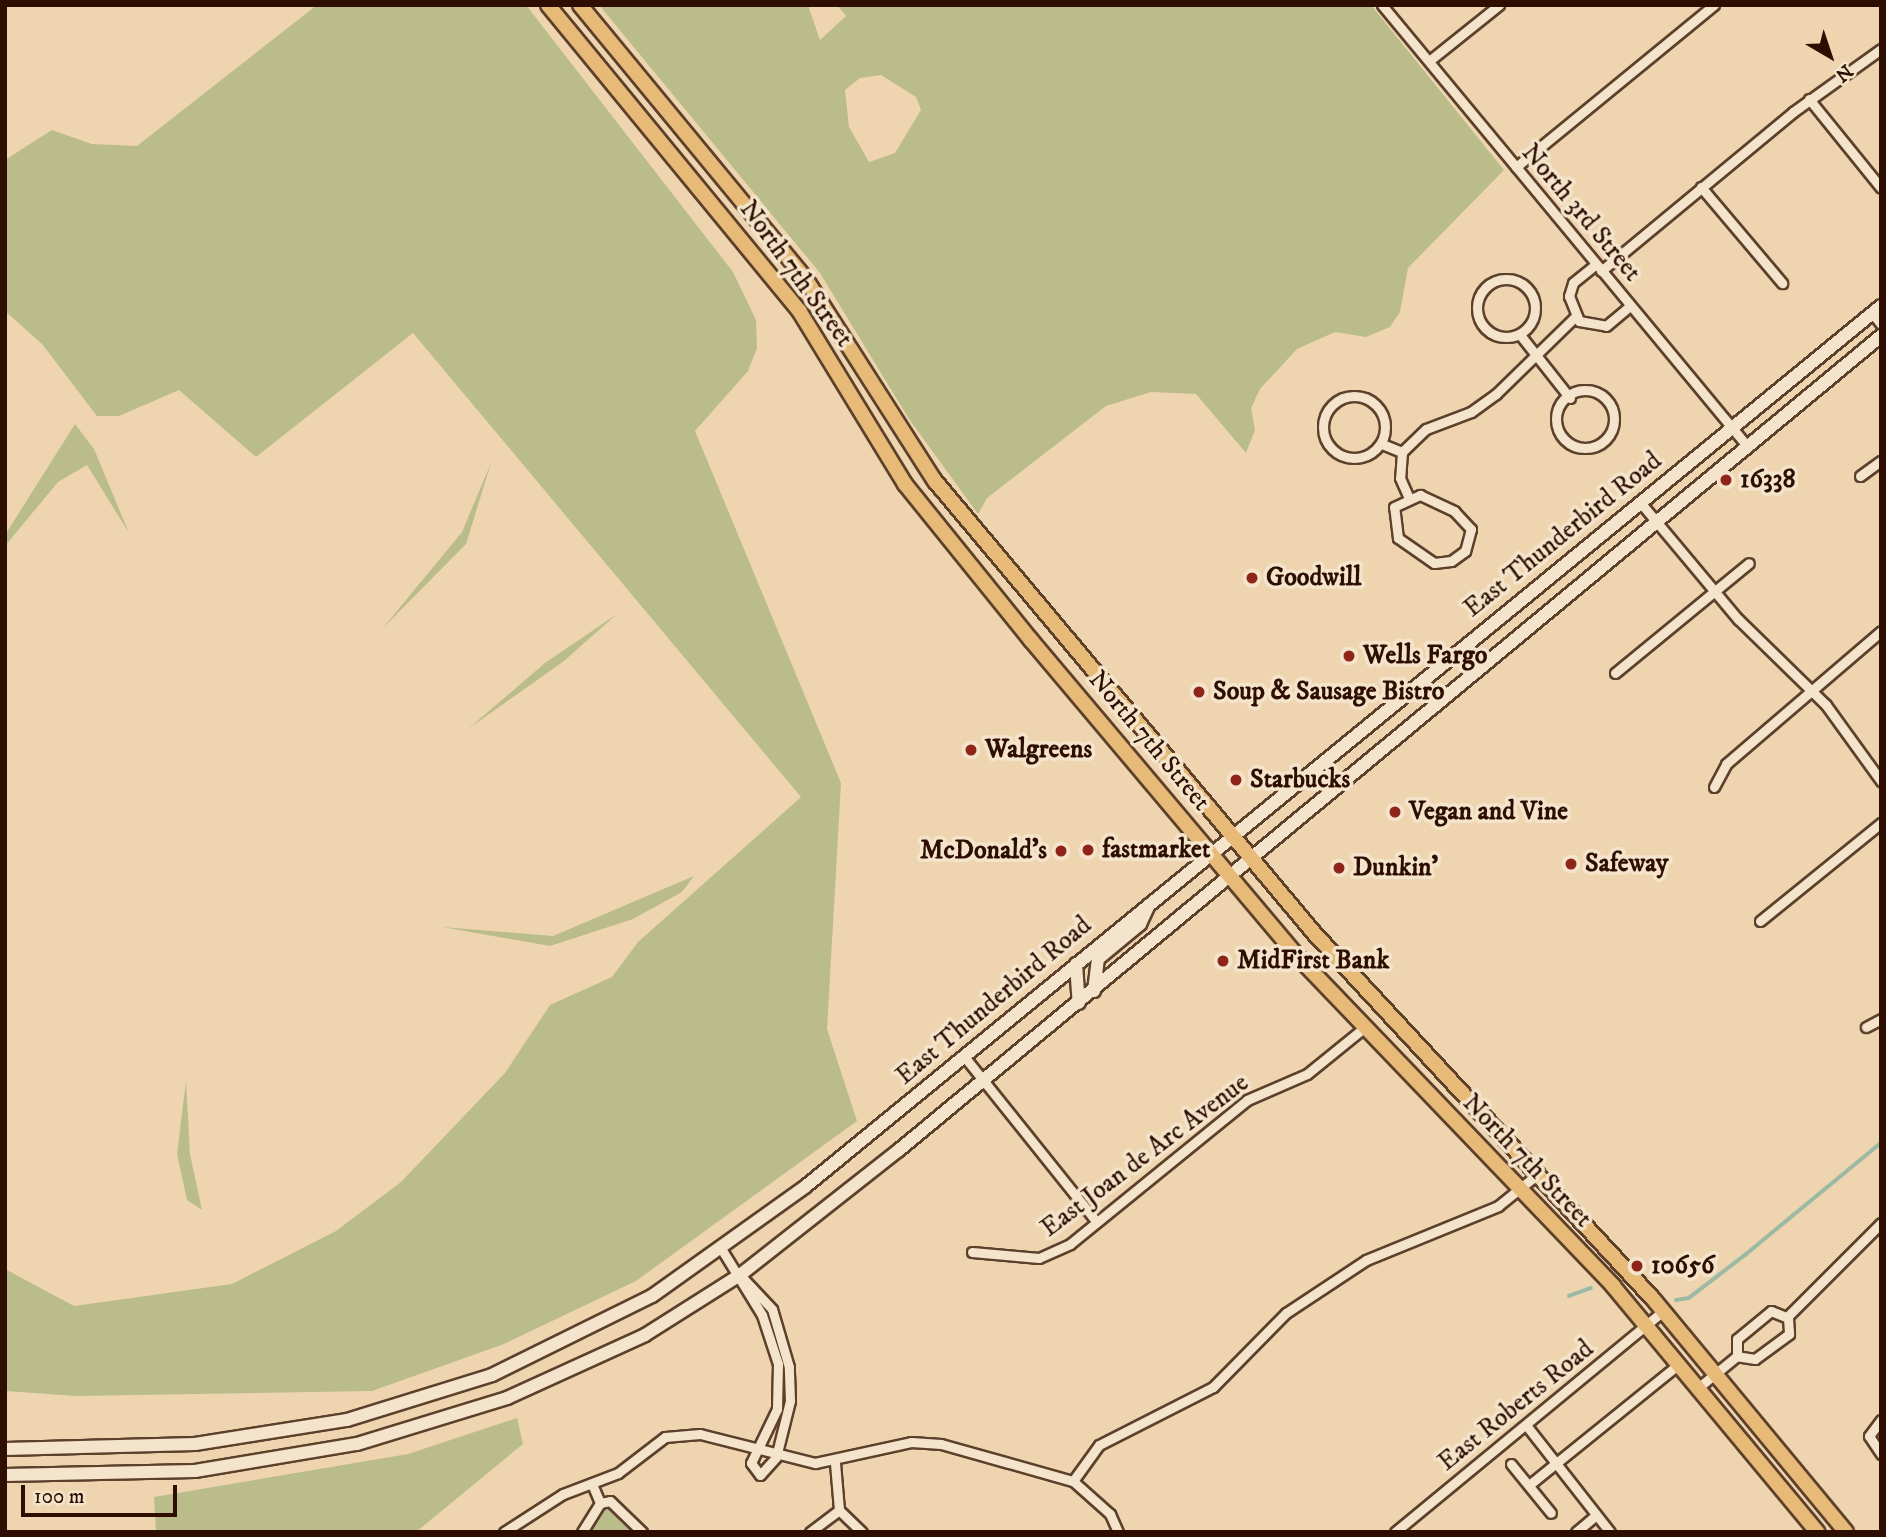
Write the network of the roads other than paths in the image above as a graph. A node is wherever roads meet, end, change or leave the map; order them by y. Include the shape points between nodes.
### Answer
1 (548, 5) edge
2 (580, 5) edge
3 (1382, 5) edge
4 (1499, 5) edge
5 (1714, 5) edge
6 (1881, 49) edge
7 (1429, 61) junction
8 (1809, 99) junction
9 (1516, 167) junction
10 (1702, 187) junction
11 (1881, 188) edge
12 (1598, 268) junction
13 (1782, 283) dead end
14 (1630, 306) junction
15 (1876, 309) edge
16 (1576, 316) junction
17 (1881, 324) edge
18 (1521, 336) junction
19 (1881, 336) edge
20 (1533, 353) junction
21 (1570, 398) junction
22 (1731, 427) junction
23 (1382, 444) junction
24 (1748, 447) junction
25 (1402, 452) junction
26 (1881, 461) edge
27 (1860, 476) dead end
28 (1408, 496) junction
29 (1640, 502) junction
30 (1658, 523) junction
31 (1749, 563) dead end
32 (1714, 592) junction
33 (1881, 631) edge
34 (1615, 673) dead end
35 (1814, 692) junction
36 (1881, 782) edge
37 (1714, 787) dead end
38 (1881, 823) edge
39 (1232, 835) junction
40 (1210, 852) junction
41 (1253, 860) junction
42 (1232, 878) junction
43 (1152, 900) junction
44 (1760, 921) dead end
45 (1076, 964) junction
46 (1094, 991) junction
47 (1079, 1003) junction
48 (1881, 1019) edge
49 (1365, 1027) junction
50 (1866, 1027) dead end
51 (963, 1055) junction
52 (984, 1081) junction
53 (1538, 1174) junction
54 (1520, 1191) junction
55 (1097, 1222) junction
56 (1881, 1223) edge
57 (722, 1250) junction
58 (972, 1252) dead end
59 (740, 1275) junction
60 (1663, 1311) junction
61 (1787, 1317) junction
62 (1647, 1326) junction
63 (1737, 1356) junction
64 (1679, 1364) junction
65 (1716, 1374) junction
66 (1699, 1387) junction
67 (1881, 1420) edge
68 (1526, 1425) junction
69 (5, 1449) edge
70 (758, 1453) junction
71 (1881, 1454) edge
72 (776, 1457) junction
73 (835, 1462) junction
74 (1511, 1464) dead end
75 (1556, 1464) junction
76 (5, 1475) edge
77 (1073, 1481) junction
78 (592, 1483) junction
79 (1529, 1485) junction
80 (600, 1503) junction
81 (839, 1510) junction
82 (1551, 1513) dead end
83 (1596, 1515) junction
84 (503, 1532) edge
85 (582, 1532) edge
86 (642, 1532) edge
87 (810, 1532) edge
88 (862, 1532) edge
89 (1118, 1532) edge
90 (1395, 1532) edge
91 (1576, 1532) edge
92 (1610, 1532) edge
93 (1817, 1532) edge
94 (1846, 1532) edge

1 - 40 main road, North 7th Street via 800,312 907,488
2 - 39 main road, North 7th Street via 805,278 935,481
3 - 7 street, North 3rd Street
4 - 7 street
5 - 9 street
6 - 8 street
7 - 9 street, North 3rd Street
8 - 10 street
8 - 11 street
9 - 12 street, North 3rd Street
10 - 12 street
10 - 13 street
12 - 14 street, North 3rd Street
12 - 16 street via 1573,283 1569,296
14 - 16 street via 1606,326 1592,327
14 - 22 street, North 3rd Street
15 - 17 street
15 - 22 main road, East Thunderbird Road
16 - 20 street
18 - 18 street via 1533,297 1514,275 1497,279 1476,302 1479,317 1500,339
18 - 20 street
19 - 24 main road, East Thunderbird Road
20 - 21 street
20 - 25 street via 1482,405 1426,429
21 - 21 street via 1556,431 1578,450 1598,447 1611,428 1610,401 1588,387
22 - 24 street, North 3rd Street
22 - 29 main road, East Thunderbird Road
23 - 23 street via 1386,420 1364,399 1346,396 1321,417 1321,435 1345,456 1363,456
23 - 25 street
24 - 30 main road, East Thunderbird Road
25 - 28 street via 1400,478
26 - 27 street
28 - 28 street via 1394,507 1391,521 1407,547 1434,563 1465,551 1472,538 1465,521 1420,495
29 - 30 street
29 - 39 main road, East Thunderbird Road
30 - 32 street
30 - 41 main road, East Thunderbird Road
31 - 32 street
32 - 34 street
32 - 35 street
33 - 35 street
35 - 36 street
35 - 37 street via 1726,764
38 - 44 street
39 - 40 main road, East Thunderbird Road
39 - 41 main road, North 7th Street
40 - 42 main road, North 7th Street
40 - 43 main road, East Thunderbird Road
41 - 42 main road, East Thunderbird Road
41 - 53 main road, North 7th Street
42 - 46 main road, East Thunderbird Road
42 - 49 main road, North 7th Street
43 - 45 main road, East Thunderbird Road
43 - 46 main road via 1140,924 1098,959
45 - 47 main road
45 - 51 main road, East Thunderbird Road
46 - 47 main road, East Thunderbird Road
47 - 52 main road, East Thunderbird Road
48 - 50 street
49 - 54 main road, North 7th Street
49 - 55 street, East Joan de Arc Avenue via 1307,1074 1247,1100
51 - 52 street
51 - 57 main road, East Thunderbird Road
52 - 55 street
52 - 59 main road, East Thunderbird Road
53 - 54 street
53 - 60 main road, North 7th Street
54 - 62 main road, North 7th Street
54 - 77 street via 1498,1206 1366,1260 1286,1312 1213,1387 1099,1445
55 - 58 street, East Joan de Arc Avenue via 1070,1244 1039,1258
56 - 61 street
57 - 59 street
57 - 69 main road, East Thunderbird Road via 570,1340 401,1407 208,1443
59 - 70 street via 769,1330 778,1364 777,1409
59 - 72 street via 772,1309 789,1367
59 - 76 main road, East Thunderbird Road via 593,1361 409,1431 301,1457 195,1471
60 - 62 street, East Roberts Road
60 - 65 main road, North 7th Street
61 - 63 street via 1788,1334 1762,1356
61 - 63 street via 1771,1311 1737,1339
62 - 64 main road, North 7th Street
62 - 68 street, East Roberts Road
63 - 65 street
64 - 66 main road, North 7th Street
64 - 75 street
65 - 66 street
65 - 94 main road, North 7th Street
66 - 93 main road, North 7th Street
67 - 71 street via 1869,1436
68 - 75 street
68 - 90 street, East Roberts Road
70 - 72 street
70 - 72 street via 751,1466 760,1475
70 - 78 street via 699,1434 665,1437
72 - 73 street
73 - 77 street via 911,1442 941,1444
73 - 81 street
74 - 79 street
75 - 79 street
75 - 83 street
77 - 89 street via 1111,1514
78 - 80 street
78 - 84 street
79 - 82 street
80 - 85 street
80 - 86 street via 617,1502
81 - 87 street
81 - 88 street
83 - 91 street
83 - 92 street

